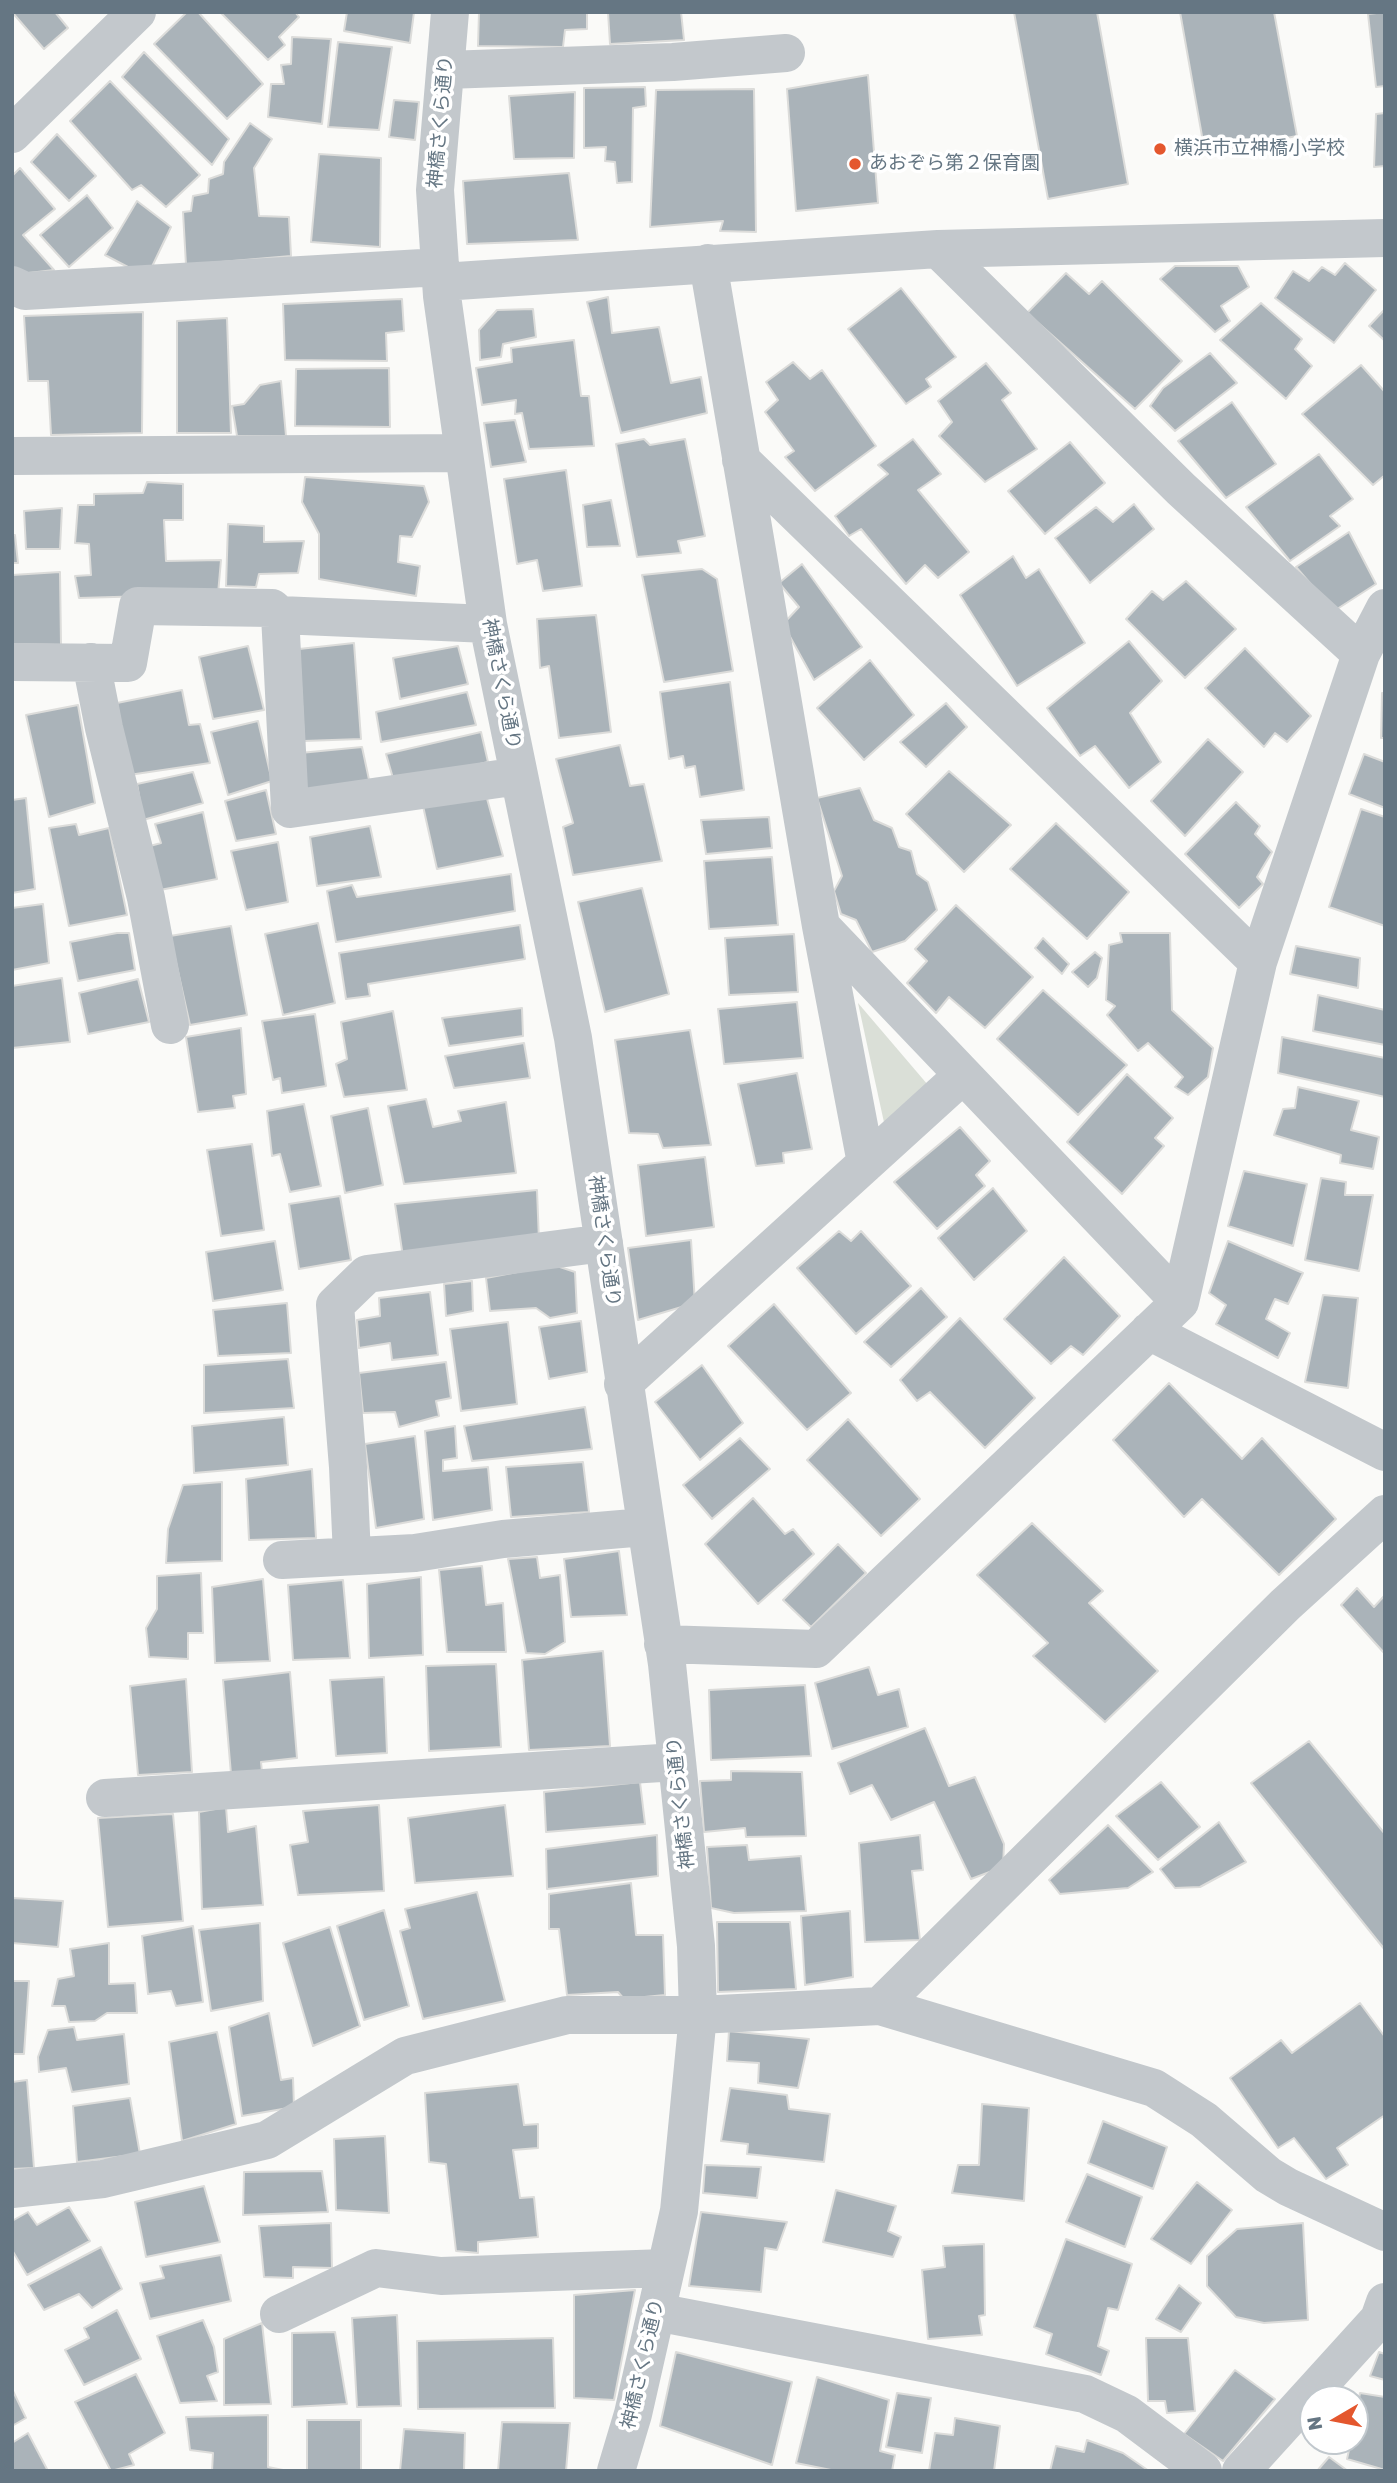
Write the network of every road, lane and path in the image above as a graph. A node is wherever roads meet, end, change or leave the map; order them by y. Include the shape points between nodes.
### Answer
1 (137, 12) edge
2 (450, 12) edge
3 (786, 53) dead end
4 (446, 70) junction
5 (12, 134) edge
6 (1385, 238) edge
7 (938, 249) junction
8 (708, 263) junction
9 (441, 274) junction
10 (12, 285) edge
11 (464, 453) junction
12 (12, 456) edge
13 (741, 460) junction
14 (1385, 608) edge
15 (280, 614) junction
16 (488, 624) junction
17 (1361, 654) junction
18 (12, 662) edge
19 (91, 662) junction
20 (519, 776) junction
21 (821, 926) junction
22 (1258, 962) junction
23 (170, 1025) dead end
24 (963, 1075) junction
25 (866, 1163) junction
26 (604, 1243) junction
27 (1180, 1302) junction
28 (1149, 1331) junction
29 (624, 1384) junction
30 (1385, 1452) edge
31 (1385, 1514) edge
32 (645, 1527) junction
33 (352, 1556) junction
34 (282, 1560) dead end
35 (663, 1644) junction
36 (677, 1762) junction
37 (105, 1798) dead end
38 (880, 2006) junction
39 (698, 2015) junction
40 (12, 2189) edge
41 (1385, 2232) edge
42 (664, 2268) junction
43 (656, 2312) junction
44 (279, 2314) dead end
45 (1383, 2314) edge
46 (616, 2471) edge
47 (1203, 2471) edge
48 (1241, 2471) edge

1 - 5 street
2 - 4 street, 神橋さくら通り
3 - 4 street
4 - 9 street, 神橋さくら通り via 435,190
6 - 7 street
7 - 8 street
7 - 17 street via 1181,489
8 - 9 street
8 - 13 street
9 - 10 street via 25,291
9 - 11 street, 神橋さくら通り
11 - 12 street
11 - 16 street, 神橋さくら通り
13 - 21 street
13 - 22 street
14 - 17 street
15 - 16 street
15 - 19 street via 272,608 138,606 128,663
15 - 20 street via 290,809
16 - 20 street, 神橋さくら通り
17 - 22 street
18 - 19 street
19 - 23 street via 146,898
20 - 26 street, 神橋さくら通り via 573,1038
21 - 24 street
21 - 25 street
22 - 27 street
24 - 25 street
24 - 27 street
25 - 29 street
26 - 29 street, 神橋さくら通り
26 - 33 street via 367,1274 335,1305
27 - 28 street
28 - 30 street
28 - 35 street via 816,1649
29 - 32 street, 神橋さくら通り
31 - 38 street via 1285,1605
32 - 33 street
32 - 35 street, 神橋さくら通り
33 - 34 street
35 - 36 street, 神橋さくら通り
36 - 37 street
36 - 39 street, 神橋さくら通り via 696,1946
38 - 39 street
38 - 41 street via 1154,2088 1204,2120 1268,2175
39 - 40 street via 567,2015 405,2056 267,2140 103,2179
39 - 42 street, 神橋さくら通り via 679,2211
42 - 43 street, 神橋さくら通り
42 - 44 street via 442,2276 376,2269
43 - 46 street, 神橋さくら通り
43 - 47 street via 1085,2394 1127,2414
45 - 48 street

